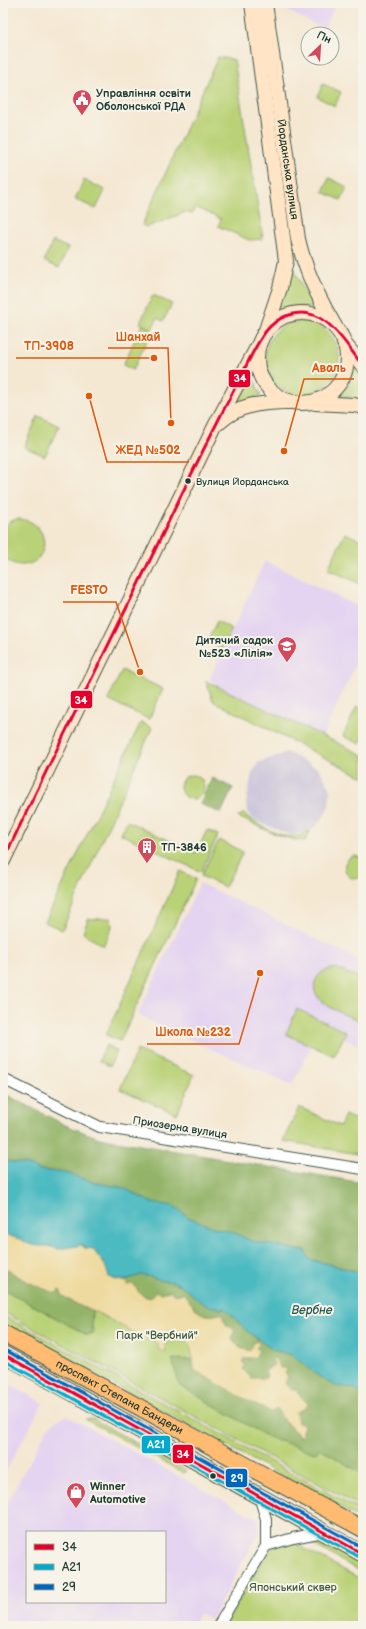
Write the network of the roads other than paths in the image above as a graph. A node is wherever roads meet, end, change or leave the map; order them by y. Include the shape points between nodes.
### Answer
1 (252, 3) edge
2 (265, 3) edge
3 (336, 328) junction
4 (263, 336) junction
5 (344, 342) junction
6 (363, 366) edge
7 (290, 402) junction
8 (306, 403) junction
9 (363, 407) edge
10 (215, 426) junction
11 (3, 861) edge
12 (3, 1079) edge
13 (363, 1169) edge
14 (3, 1333) edge
15 (3, 1354) edge
16 (259, 1496) junction
17 (363, 1529) edge
18 (323, 1532) junction
19 (266, 1546) junction
20 (363, 1554) edge
21 (218, 1626) edge

1 - 4 main road, Йорданська вулиця via 286,261 280,288
2 - 3 main road, Йорданська вулиця via 302,258 314,288
3 - 4 main road via 321,318 304,313 294,314 278,320
3 - 5 main road
4 - 7 main road via 258,347 257,362 261,377 276,395
4 - 10 main road, Йорданська вулиця
5 - 6 main road
5 - 8 main road via 347,362 340,382 326,396
7 - 8 main road
7 - 10 main road, Йорданська вулиця via 248,405 229,413
8 - 9 main road
10 - 11 main road, Йорданська вулиця
12 - 13 street, Приозерна вулиця via 100,1127
14 - 17 main road, проспект Степана Бандери
15 - 16 main road, проспект Степана Бандери
16 - 18 main road, проспект Степана Бандери
16 - 19 street via 266,1519
18 - 19 street
18 - 20 main road, проспект Степана Бандери
19 - 21 street

